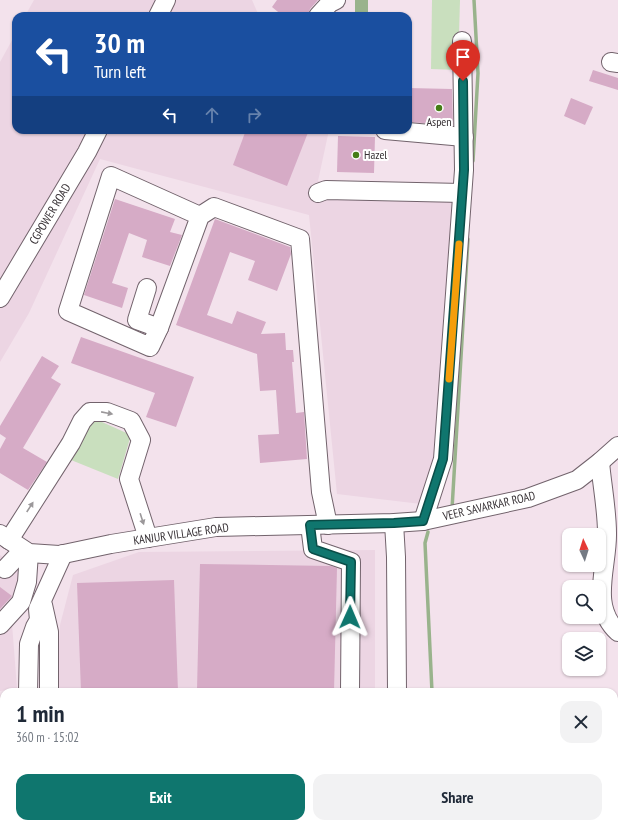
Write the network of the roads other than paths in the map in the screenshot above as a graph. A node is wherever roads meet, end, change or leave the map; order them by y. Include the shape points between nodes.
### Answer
1 (166, 0) edge
2 (336, 0) edge
3 (160, 12) edge
4 (322, 12) edge
5 (462, 41) dead end
6 (412, 132) edge
7 (96, 134) edge
8 (464, 137) junction
9 (318, 193) dead end
10 (462, 193) junction
11 (200, 216) junction
12 (147, 288) dead end
13 (0, 298) edge
14 (159, 328) junction
15 (618, 446) edge
16 (600, 462) junction
17 (423, 521) junction
18 (328, 524) junction
19 (310, 525) junction
20 (394, 528) junction
21 (613, 532) edge
22 (148, 538) junction
23 (16, 545) edge
24 (63, 554) junction
25 (2, 566) edge
26 (40, 605) junction
27 (0, 625) edge
28 (618, 632) edge
29 (19, 688) edge
30 (28, 688) edge
31 (49, 688) edge
32 (350, 688) edge
33 (397, 688) edge

1 - 3 street
2 - 4 street
5 - 8 street
6 - 8 street
7 - 13 street, CGPOWER ROAD
8 - 10 street
9 - 10 street via 326,190
10 - 17 street via 443,459
11 - 14 street
11 - 14 street via 111,176 68,311 150,347
11 - 18 street via 214,208 300,239 321,492
12 - 14 street via 137,320
15 - 16 street, VEER SAVARKAR ROAD
16 - 17 street, VEER SAVARKAR ROAD via 577,480 528,498
16 - 21 street
17 - 20 street, VEER SAVARKAR ROAD
18 - 19 street, KANJUR VILLAGE ROAD
18 - 20 street, KANJUR VILLAGE ROAD
19 - 22 street, KANJUR VILLAGE ROAD via 216,527
19 - 32 street via 313,549 351,562
20 - 33 street
21 - 28 street via 601,588 603,611 611,626
23 -> 22 street via 82,420 90,412 107,412 131,421 141,440 129,479
22 - 24 street, KANJUR VILLAGE ROAD
23 - 24 street, KANJUR VILLAGE ROAD
23 - 25 street
23 - 27 street via 27,582 21,602
24 - 26 street
26 - 29 street via 30,612 22,627
26 - 30 street via 39,620 29,644
26 - 31 street via 49,632

